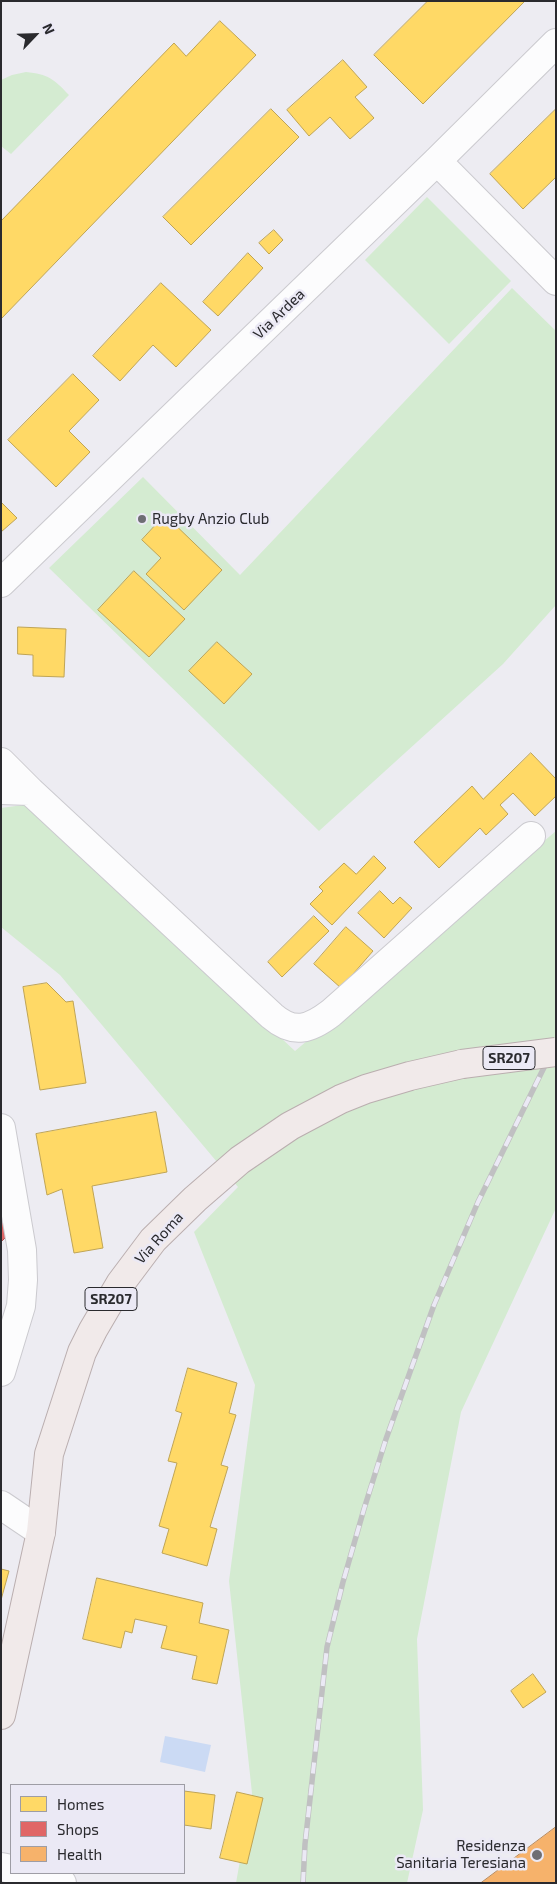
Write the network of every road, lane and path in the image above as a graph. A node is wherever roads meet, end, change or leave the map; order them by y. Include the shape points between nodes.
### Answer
1 (556, 43) edge
2 (436, 162) junction
3 (553, 273) edge
4 (1, 583) edge
5 (1, 762) edge
6 (1, 790) edge
7 (30, 792) junction
8 (531, 836) dead end
9 (556, 1052) edge
10 (1, 1128) edge
11 (6, 1334) edge
12 (1, 1372) edge
13 (1, 1505) edge
14 (41, 1532) junction
15 (1, 1715) edge
16 (28, 1874) edge
17 (62, 1883) edge

1 - 2 street, Via Ardea
2 - 3 street
2 - 4 street, Via Ardea
5 - 7 street
6 - 7 street
7 - 8 street via 272,1016 285,1025 302,1029 331,1013
9 - 14 main road, Via Roma / SR207, bridge via 462,1064 410,1076 341,1099 290,1126 240,1160 195,1199 153,1240 120,1284 79,1359 49,1454
10 - 11 street via 22,1250 23,1280 21,1306
11 - 12 street
13 - 14 street
14 - 15 main road, Via Roma / SR207
16 - 17 street

